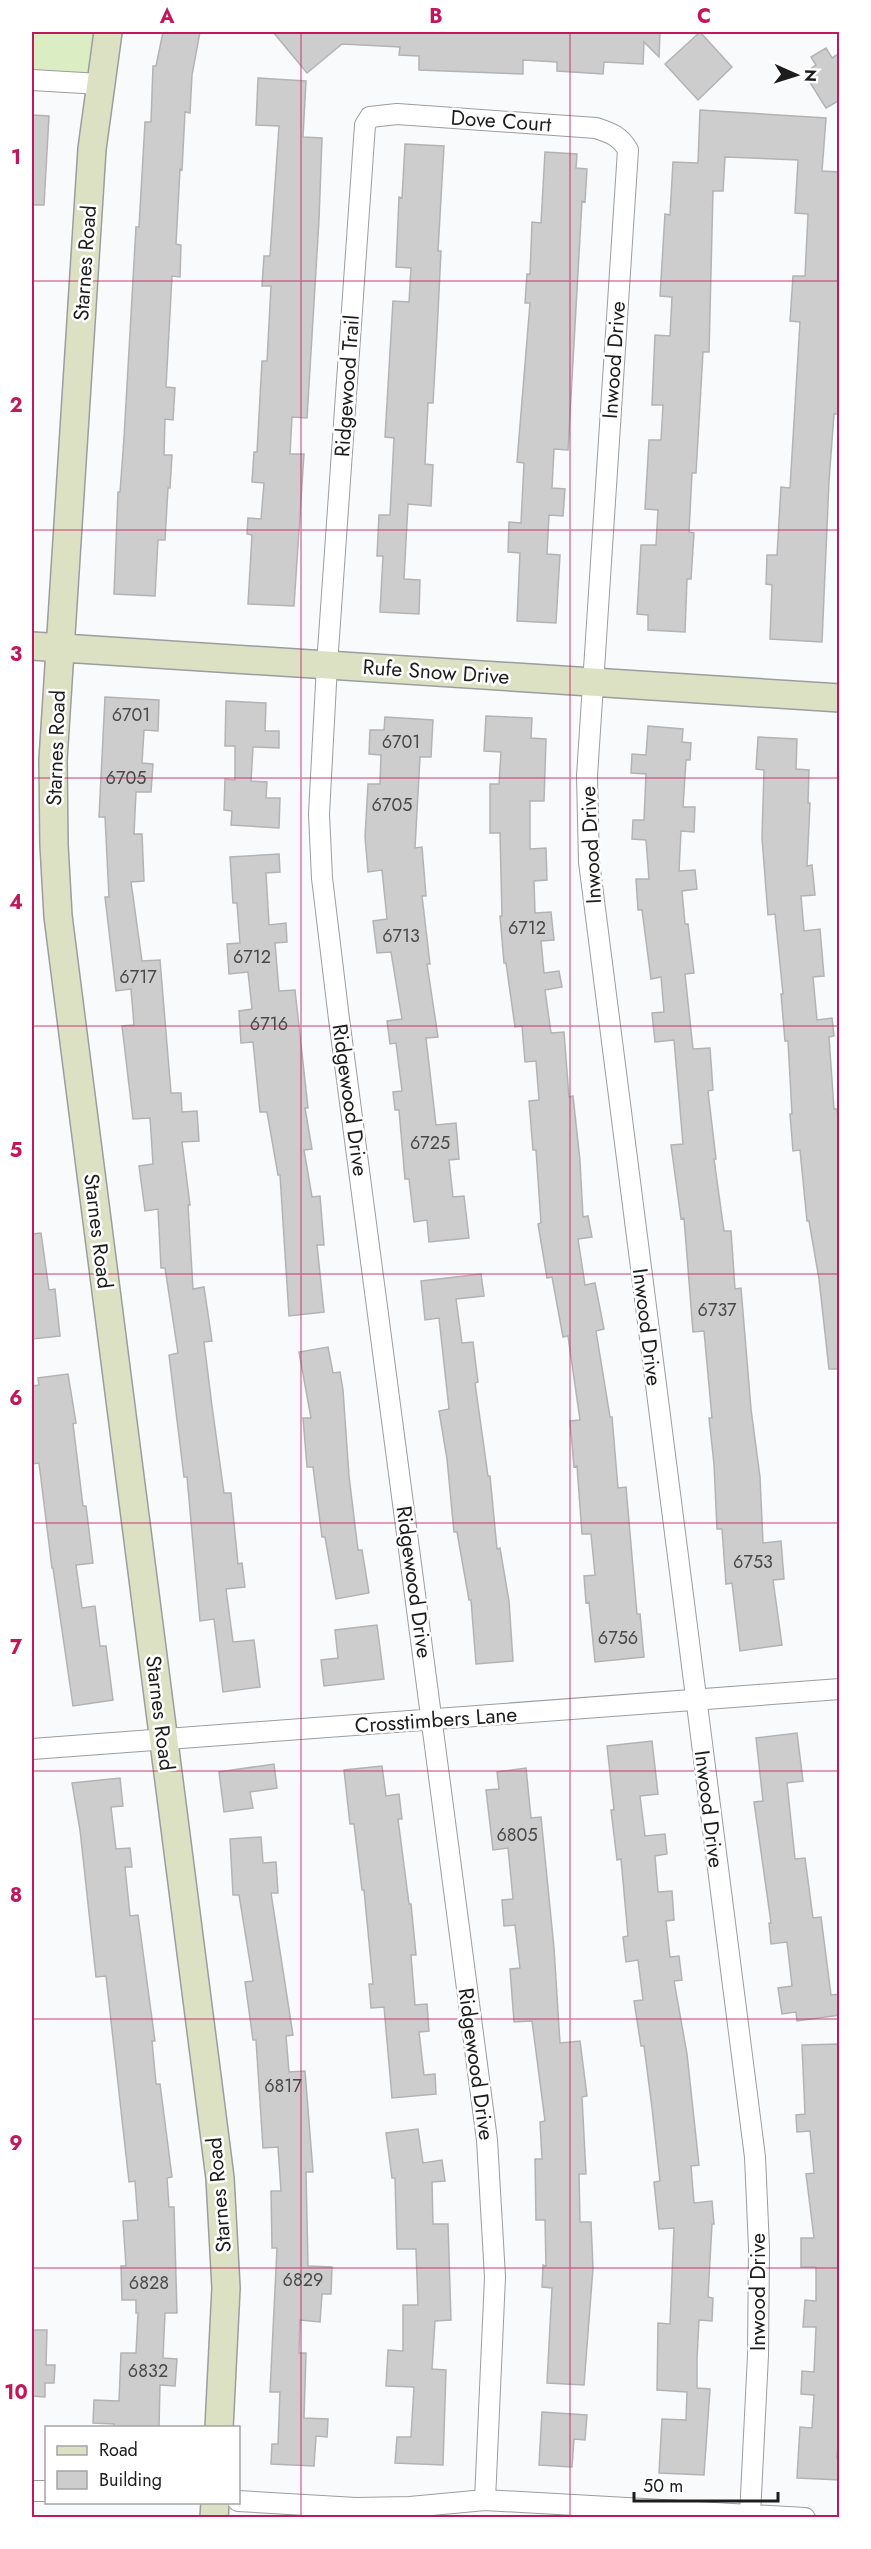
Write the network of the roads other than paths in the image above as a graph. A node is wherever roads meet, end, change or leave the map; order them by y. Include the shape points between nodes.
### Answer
1 (108, 32) edge
2 (32, 80) edge
3 (100, 84) junction
4 (378, 115) joint
5 (622, 140) joint
6 (32, 646) edge
7 (60, 648) junction
8 (327, 665) junction
9 (593, 682) junction
10 (840, 698) edge
11 (840, 1689) edge
12 (696, 1700) junction
13 (432, 1720) junction
14 (163, 1740) junction
15 (32, 1749) edge
16 (219, 2426) edge
17 (485, 2500) junction
18 (240, 2501) edge
19 (750, 2514) junction
20 (805, 2517) edge

1 - 3 main road, Starnes Road
2 - 3 street
3 - 7 main road, Starnes Road via 92,149
4 - 5 street, Dove Court via 596,128
4 - 8 street, Ridgewood Trail via 370,117 365,125
5 - 9 street, Inwood Drive via 628,150
6 - 7 main road, Rufe Snow Drive
7 - 8 main road, Rufe Snow Drive
7 - 14 main road, Starnes Road via 53,760 58,916
8 - 9 main road, Rufe Snow Drive
8 - 13 street, Ridgewood Drive via 320,814 322,878
9 - 10 main road, Rufe Snow Drive
9 - 12 street, Inwood Drive via 587,776 589,862
11 - 12 street, Crosstimbers Lane
12 - 13 street, Crosstimbers Lane
12 - 19 street, Inwood Drive via 754,2157 759,2248 758,2355
13 - 14 street, Crosstimbers Lane
13 - 17 street, Ridgewood Drive via 493,2208 495,2277
14 - 15 street, Crosstimbers Lane
14 - 16 main road, Starnes Road via 220,2178 226,2288
17 - 18 street via 356,2508
17 - 19 street
19 - 20 street

